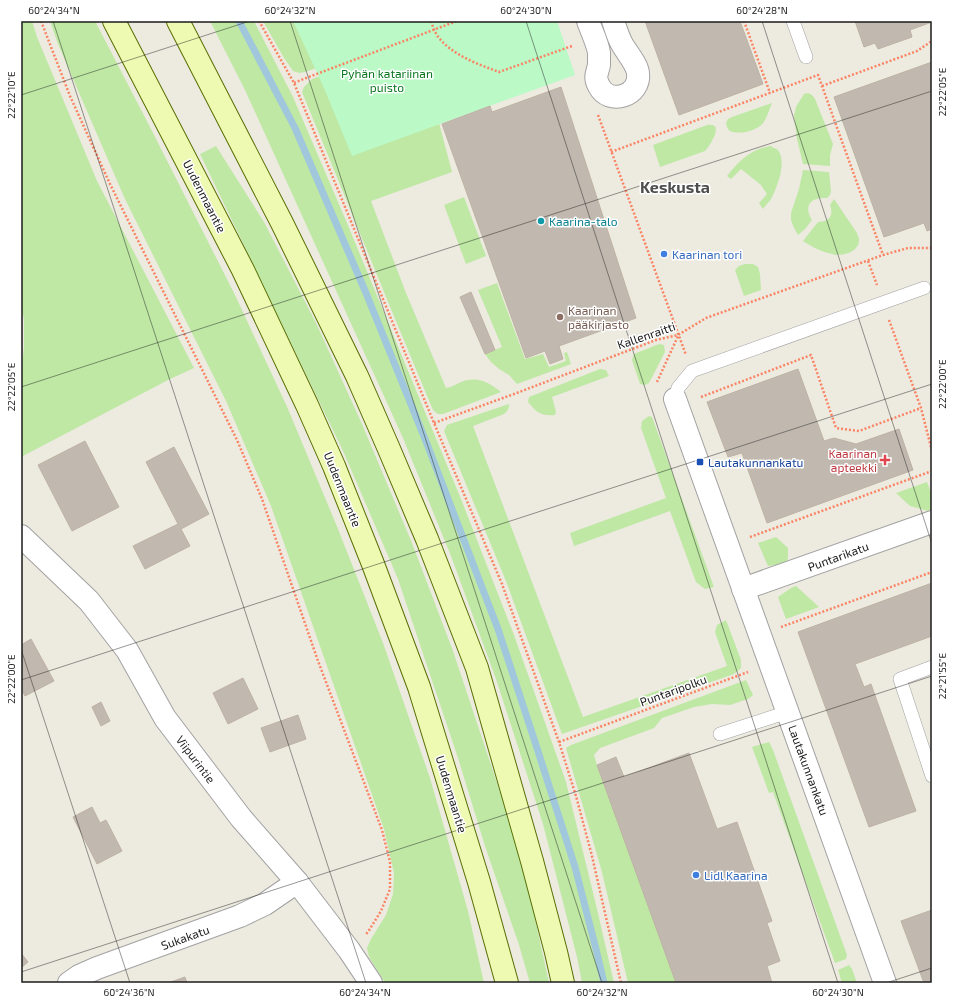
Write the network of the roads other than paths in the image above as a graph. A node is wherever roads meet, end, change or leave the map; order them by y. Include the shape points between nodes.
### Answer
1 (114, 21) edge
2 (178, 21) edge
3 (588, 21) edge
4 (613, 21) edge
5 (793, 21) edge
6 (806, 57) dead end
7 (924, 288) dead end
8 (675, 399) joint
9 (932, 522) edge
10 (21, 536) edge
11 (743, 589) junction
12 (932, 667) edge
13 (788, 712) junction
14 (720, 734) dead end
15 (932, 776) edge
16 (297, 882) junction
17 (69, 983) edge
18 (371, 983) edge
19 (507, 983) edge
20 (563, 983) edge
21 (885, 983) edge

1 - 19 main road, Uudenmaantie via 243,270 334,466 374,564 419,687
2 - 20 main road via 357,376 427,539 477,668 532,861
3 - 4 street via 599,52 596,81 605,93 612,97 620,97 633,90 638,83 638,75 637,68 621,42
5 - 6 lane
7 - 8 lane via 692,371 678,388
8 - 11 street, Lautakunnankatu
9 - 11 street, Puntarikatu
10 - 16 street, Viipurintie via 89,601 127,650 165,718 241,818
11 - 13 street, Lautakunnankatu
12 - 15 lane via 900,679
13 - 14 lane
13 - 21 street, Lautakunnankatu
16 - 17 street, Sukakatu via 265,904 240,916 97,968
16 - 18 street, Viipurintie

